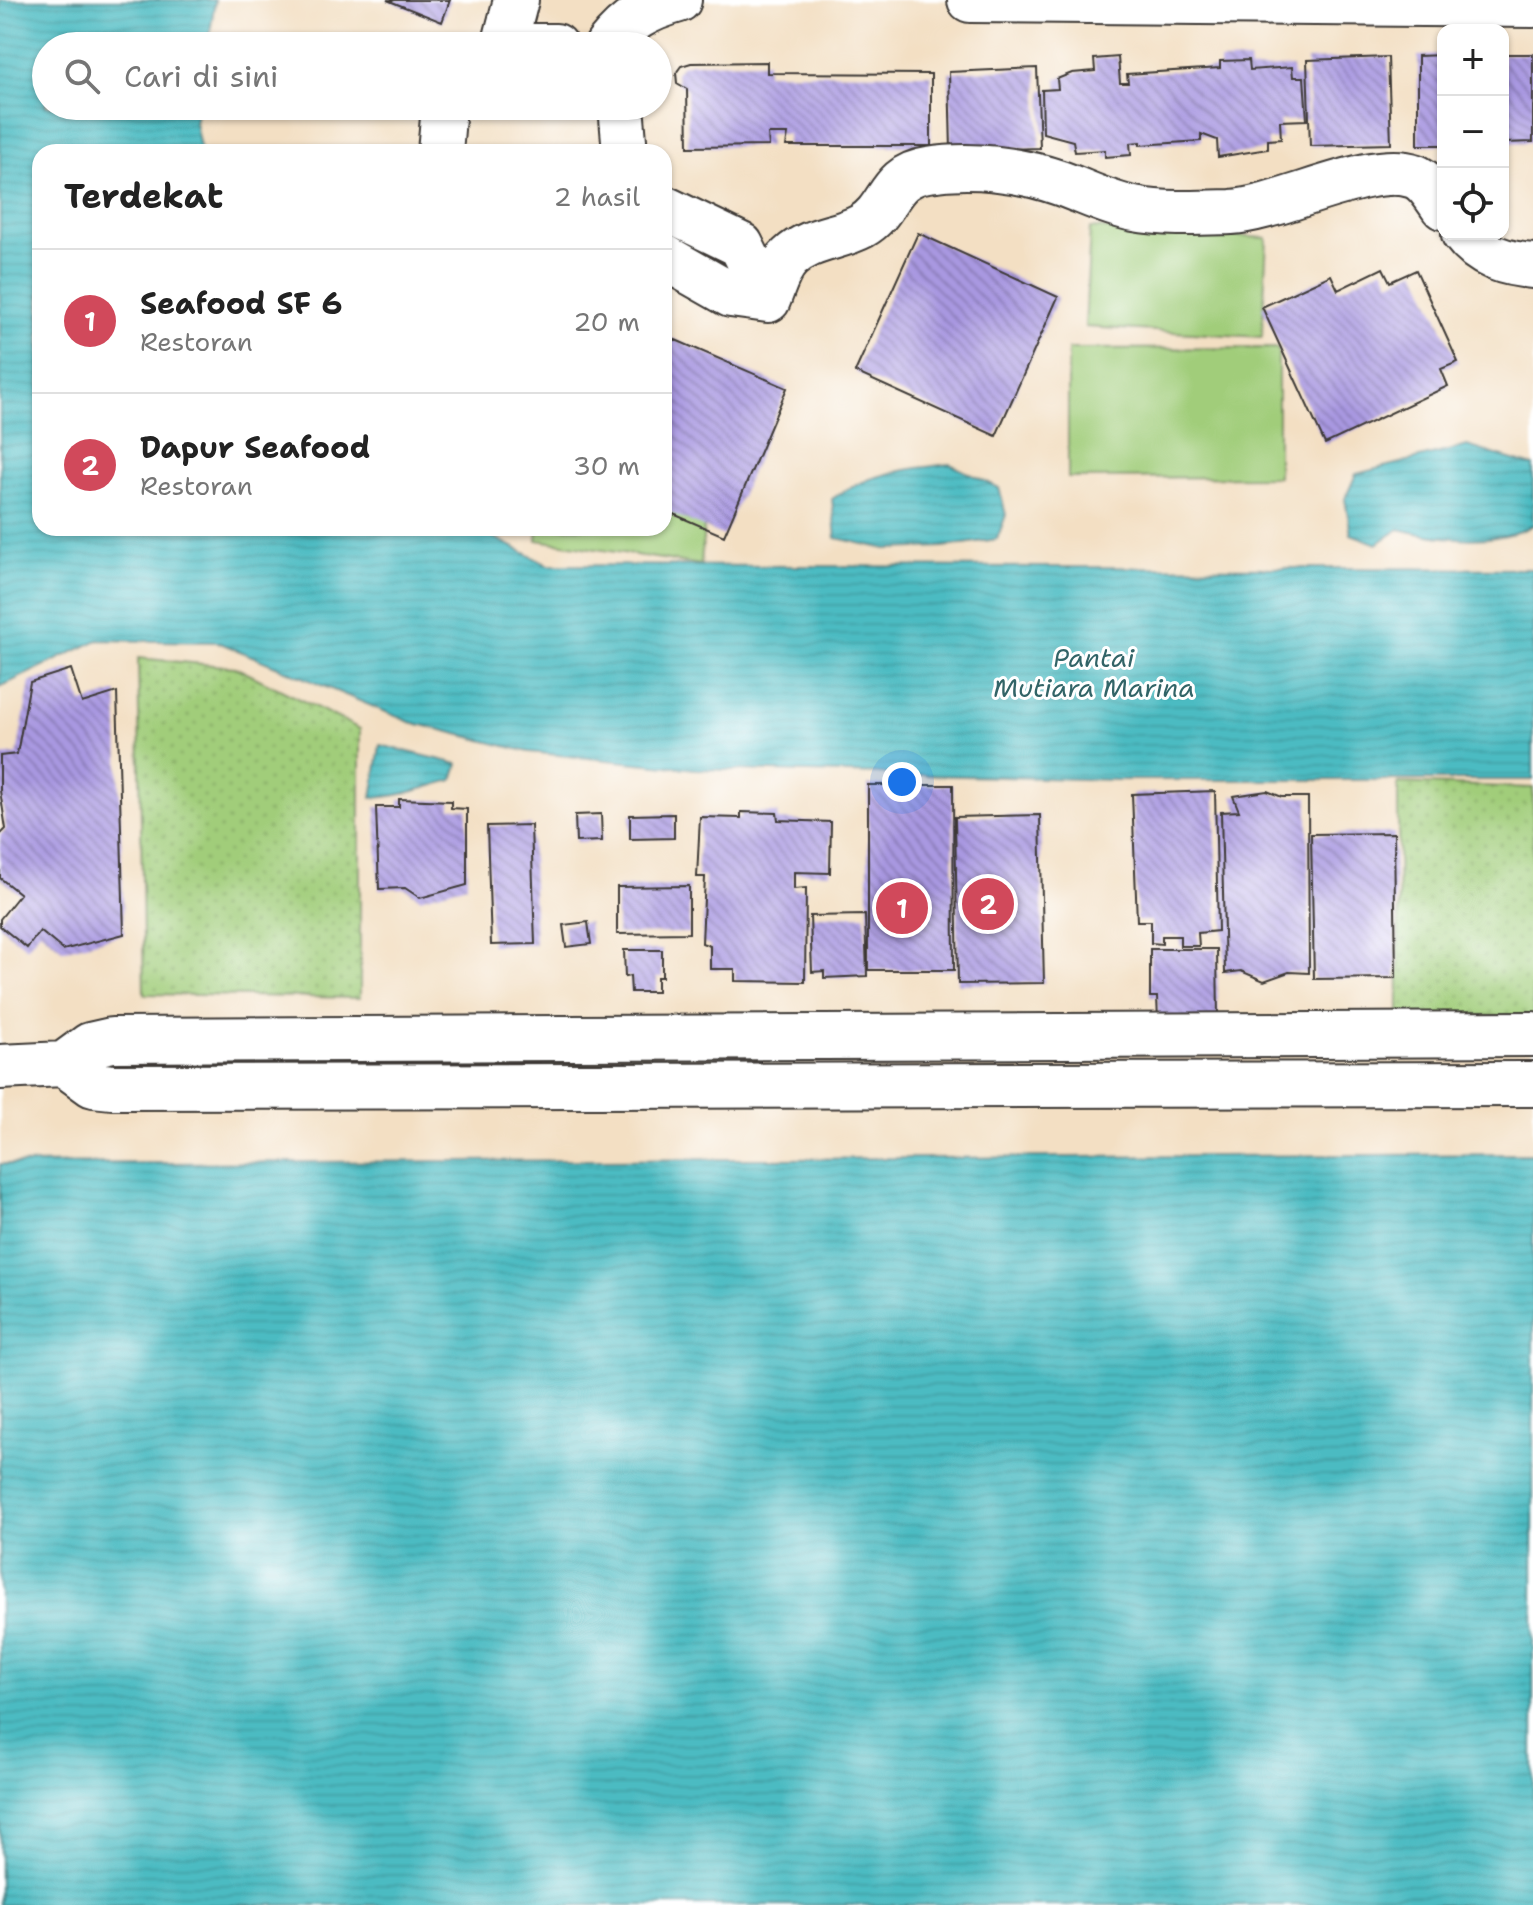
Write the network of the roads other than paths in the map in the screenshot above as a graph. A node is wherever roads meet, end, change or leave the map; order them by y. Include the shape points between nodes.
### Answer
1 (516, 0) edge
2 (679, 0) edge
3 (970, 0) edge
4 (1533, 5) edge
5 (508, 32) edge
6 (618, 32) edge
7 (443, 120) edge
8 (622, 120) edge
9 (441, 144) edge
10 (624, 144) edge
11 (1437, 199) edge
12 (672, 212) edge
13 (1471, 240) edge
14 (672, 262) edge
15 (1533, 266) edge
16 (768, 300) junction
17 (1533, 1034) edge
18 (2, 1064) edge
19 (64, 1064) junction
20 (1533, 1084) edge

1 - 5 street
2 - 6 street via 648,8
3 - 4 street
7 - 9 street
8 - 10 street
11 - 16 street via 1424,182 1404,174 1361,178 1234,212 1137,210 1028,173 929,169 903,177 862,226 799,249 780,270
12 - 16 street via 741,245
13 - 15 street via 1506,264
14 - 16 street via 731,295
17 - 19 street via 112,1040 90,1045
18 - 19 street
19 - 20 street via 93,1085 112,1087

